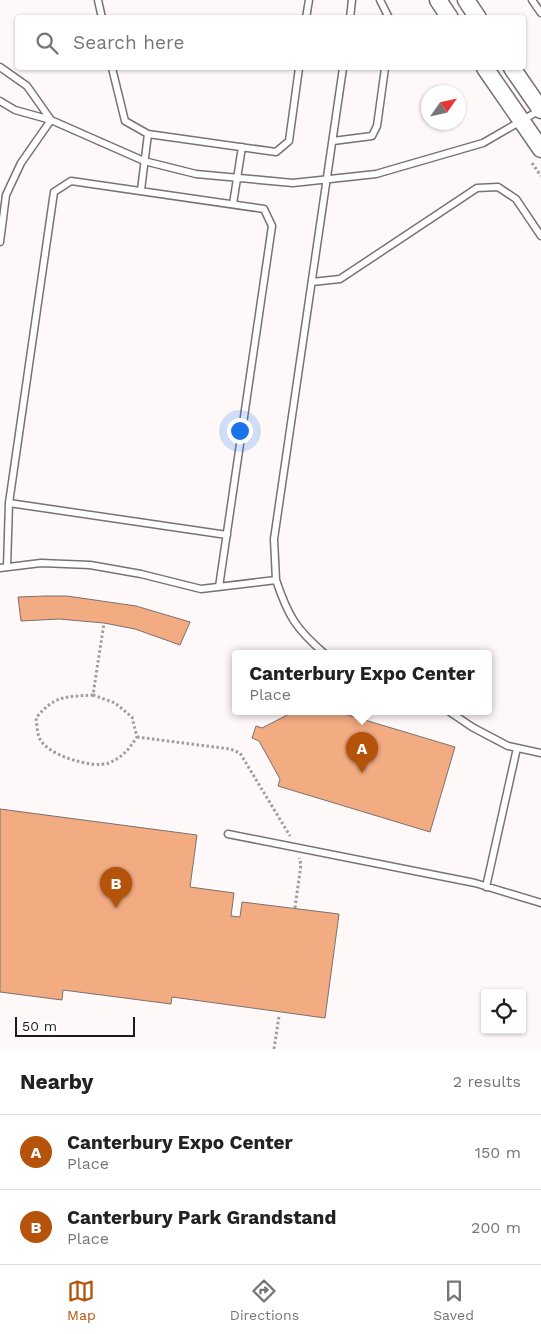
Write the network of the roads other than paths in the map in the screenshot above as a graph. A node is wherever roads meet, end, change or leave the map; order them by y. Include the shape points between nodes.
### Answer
1 (98, 0) edge
2 (309, 0) edge
3 (352, 0) edge
4 (380, 0) edge
5 (438, 0) edge
6 (466, 0) edge
7 (532, 0) edge
8 (541, 13) edge
9 (101, 15) edge
10 (306, 15) edge
11 (350, 15) edge
12 (388, 15) edge
13 (448, 15) edge
14 (476, 15) edge
15 (0, 67) edge
16 (112, 70) edge
17 (299, 70) edge
18 (343, 70) edge
19 (385, 70) edge
20 (486, 70) edge
21 (513, 70) edge
22 (0, 101) edge
23 (541, 110) edge
24 (51, 120) junction
25 (521, 120) junction
26 (148, 134) junction
27 (333, 142) junction
28 (242, 147) junction
29 (541, 149) edge
30 (144, 161) junction
31 (237, 178) junction
32 (328, 179) junction
33 (141, 190) junction
34 (232, 204) junction
35 (2, 221) edge
36 (541, 236) edge
37 (0, 242) edge
38 (312, 282) junction
39 (9, 503) junction
40 (227, 535) junction
41 (4, 568) edge
42 (276, 580) junction
43 (220, 587) junction
44 (320, 650) edge
45 (454, 715) edge
46 (517, 748) junction
47 (541, 753) edge
48 (228, 834) dead end
49 (486, 887) junction
50 (541, 903) edge

1 - 9 lane
2 - 10 lane
3 - 11 lane
4 - 12 lane
5 - 13 street
6 - 14 street
7 - 8 lane
15 - 24 lane via 27,86
16 - 26 lane via 125,121
17 - 28 lane via 289,141 276,152
18 - 27 lane
19 - 27 lane via 377,126 372,136
20 - 25 street
21 - 23 street
22 - 24 lane via 15,110
23 - 25 lane
24 - 30 lane
24 - 35 lane via 21,163 6,195
25 - 29 street
25 - 32 lane via 483,143 376,174
26 - 28 lane
26 - 30 lane
27 - 32 lane
28 - 31 lane
30 - 31 lane via 196,174
30 - 33 lane
31 - 32 lane via 293,183
31 - 34 lane
32 - 38 lane
33 - 34 lane
33 - 39 lane via 71,181 54,192
34 - 40 lane via 264,209 272,226
35 - 37 lane
36 - 38 lane via 516,199 498,186 477,188 340,279
38 - 42 lane via 274,539
39 - 40 lane
39 - 41 lane
40 - 43 lane
41 - 43 lane via 41,563 90,565 201,589
42 - 43 lane
42 - 44 lane via 287,611 306,638
45 - 46 lane
46 - 47 lane
46 - 49 lane
48 - 49 lane
49 - 50 lane

